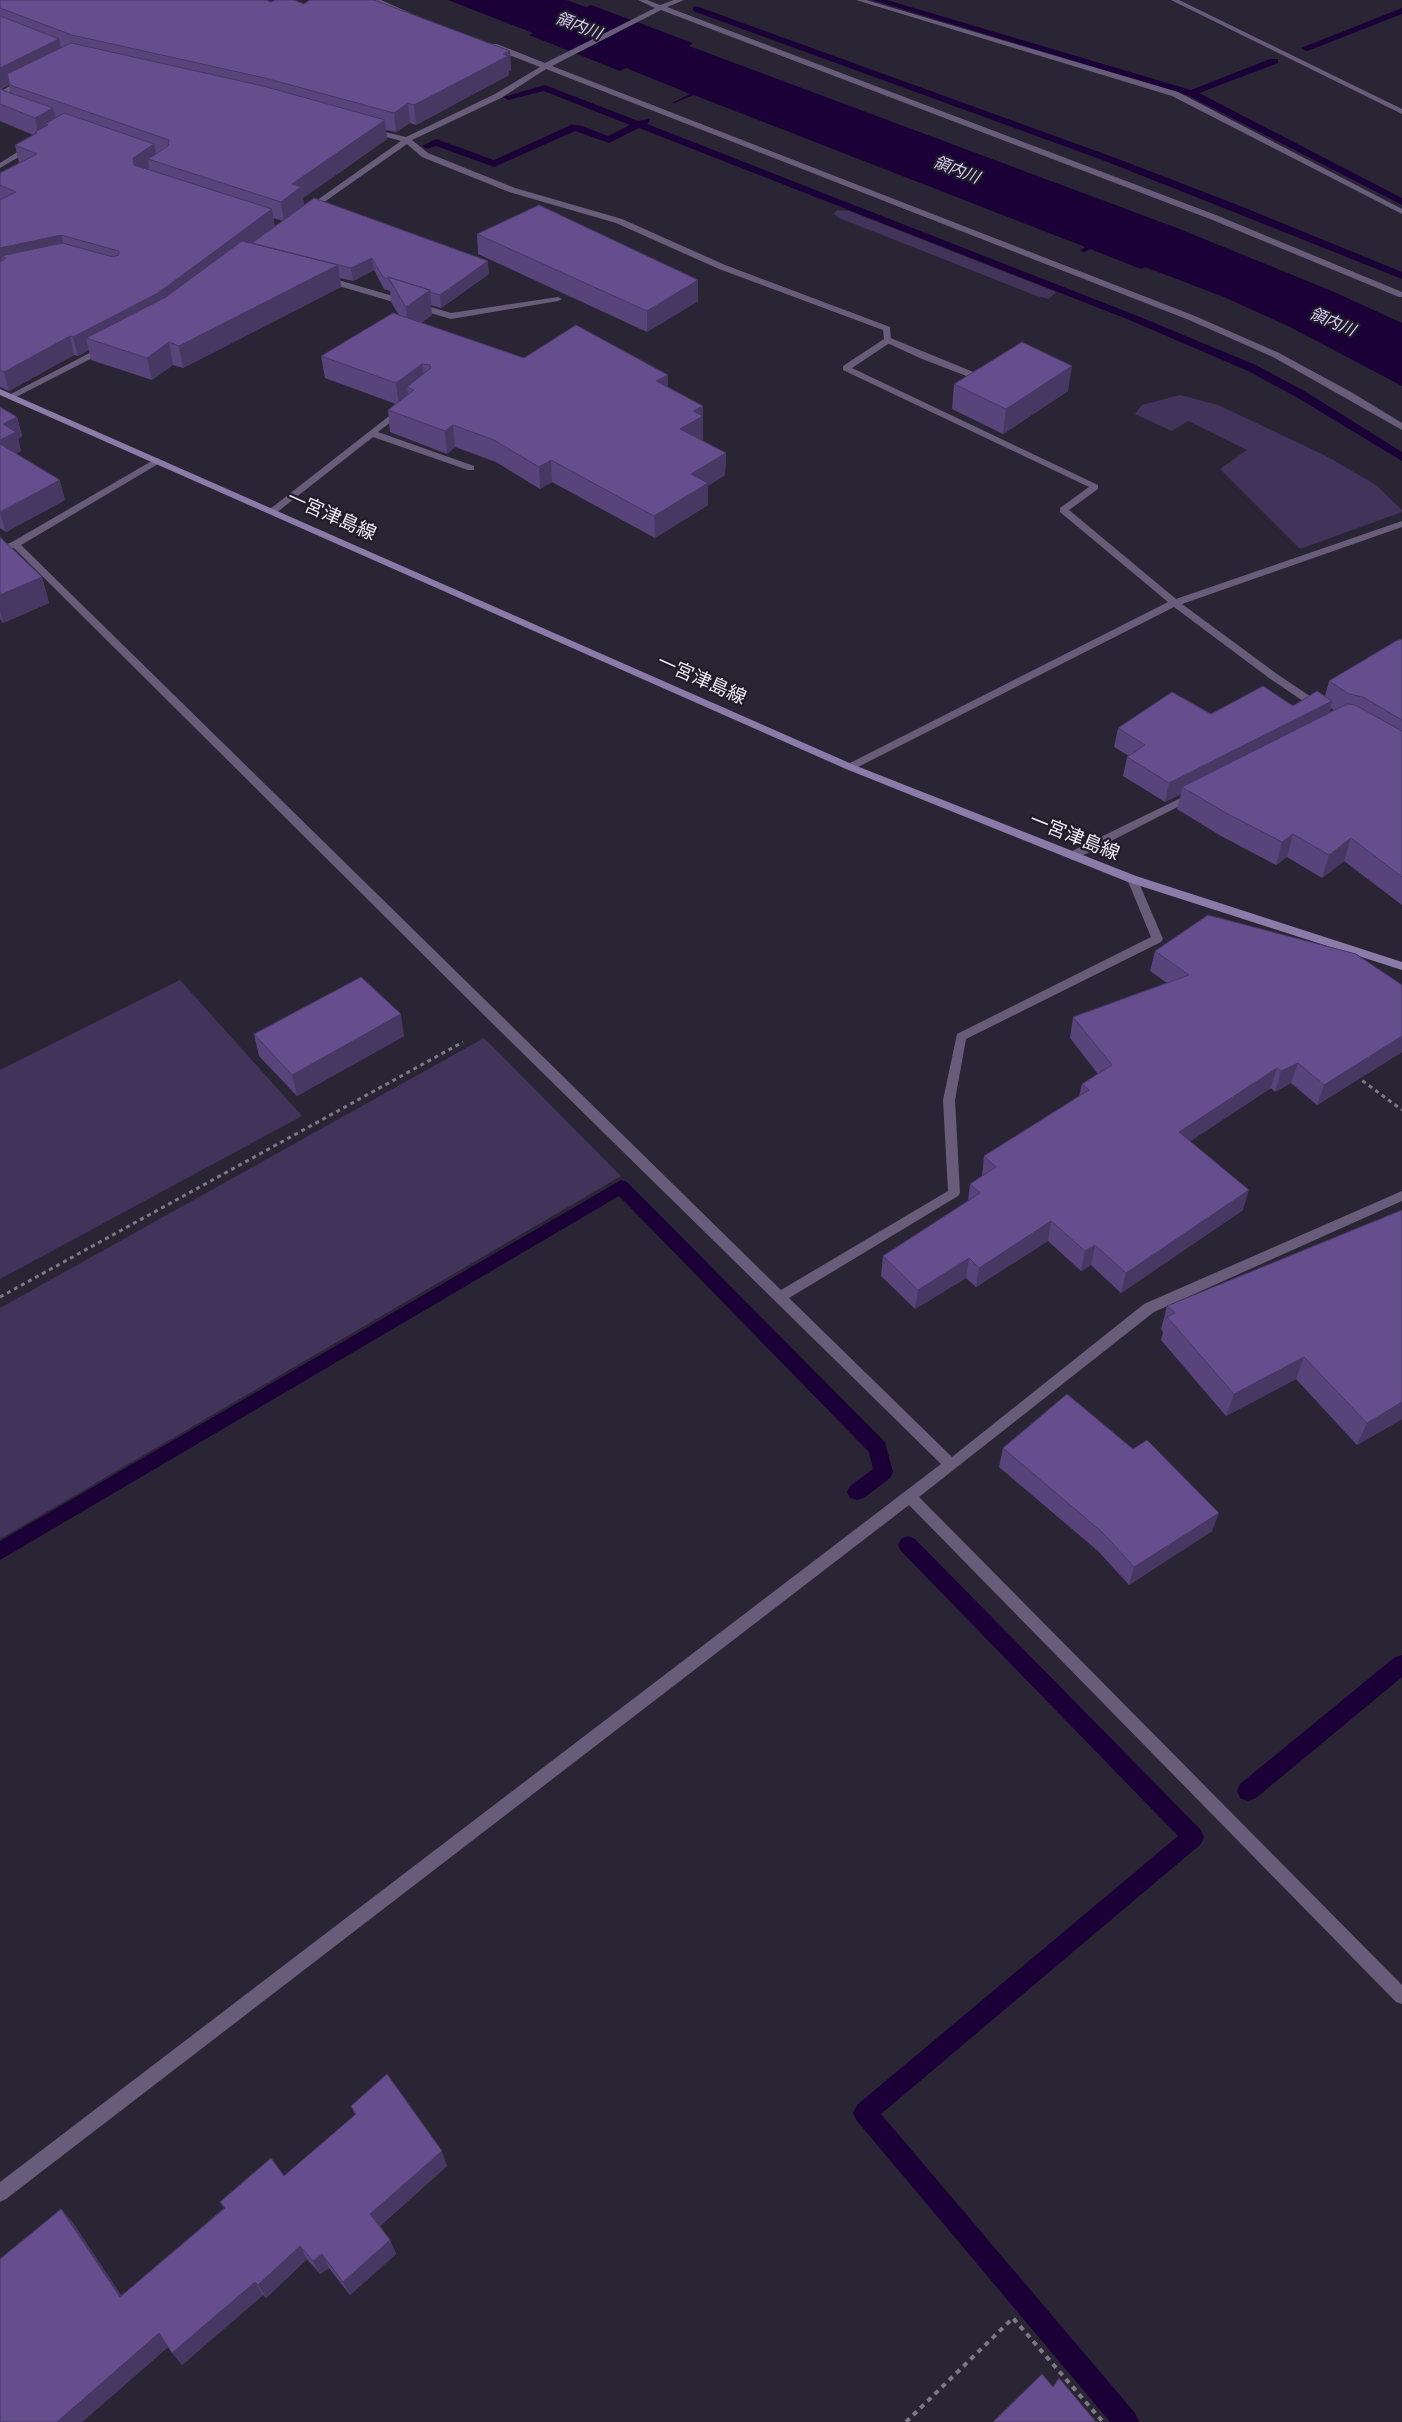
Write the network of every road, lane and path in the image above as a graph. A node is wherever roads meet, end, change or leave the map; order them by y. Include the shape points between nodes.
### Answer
1 (375, 0) edge
2 (641, 0) edge
3 (681, 0) edge
4 (859, 0) edge
5 (1174, 0) edge
6 (659, 8) junction
7 (416, 16) edge
8 (490, 45) edge
9 (546, 66) junction
10 (31, 79) edge
11 (2, 92) edge
12 (18, 109) edge
13 (1402, 112) edge
14 (360, 127) edge
15 (407, 140) junction
16 (42, 141) edge
17 (0, 166) edge
18 (1402, 212) edge
19 (301, 214) edge
20 (317, 277) edge
21 (1402, 295) edge
22 (558, 299) dead end
23 (888, 340) junction
24 (114, 343) edge
25 (980, 378) edge
26 (4, 395) edge
27 (414, 400) edge
28 (1402, 427) edge
29 (371, 433) junction
30 (157, 460) junction
31 (472, 468) dead end
32 (273, 510) junction
33 (1402, 524) edge
34 (16, 544) junction
35 (0, 550) edge
36 (1175, 603) junction
37 (1331, 715) edge
38 (850, 767) junction
39 (1201, 790) edge
40 (1072, 856) junction
41 (1132, 880) junction
42 (1402, 966) edge
43 (498, 1023) junction
44 (1355, 1075) edge
45 (1402, 1110) edge
46 (1402, 1196) edge
47 (0, 1297) edge
48 (780, 1298) junction
49 (951, 1465) junction
50 (909, 1496) junction
51 (1402, 1996) edge
52 (0, 2193) edge
53 (906, 2422) edge
54 (1103, 2422) edge

1 - 7 street
2 - 6 street
3 - 6 street
4 - 18 street via 1175,94
5 - 13 street
6 - 9 street
6 - 21 street via 1213,217
8 - 9 street
9 - 15 street via 498,96
9 - 28 street via 1192,318 1276,355
10 - 11 street
11 - 12 street via 10,106
14 - 15 street
15 - 19 street
15 - 23 street via 425,155 512,190 619,221 722,267 887,329
16 - 17 street
20 - 22 street via 374,291 450,316
23 - 25 street
23 - 36 street via 846,368 1094,487 1063,510
24 - 26 street
26 - 30 main road, 一宮津島線
27 - 29 street
29 - 31 street
29 - 32 street
30 - 32 main road, 一宮津島線
30 - 34 street
32 - 38 main road, 一宮津島線
33 - 36 street
34 - 35 street
34 - 43 street
36 - 37 street
36 - 38 street
38 - 40 main road, 一宮津島線
39 - 40 street
40 - 41 main road, 一宮津島線
41 - 42 main road, 一宮津島線
41 - 48 street via 1157,939 961,1037 949,1100 954,1193
43 - 47 path
43 - 48 street
44 - 45 path
46 - 49 street via 1149,1308
48 - 49 street
49 - 50 street
50 - 51 street
50 - 52 street
53 - 54 path via 1013,2318

